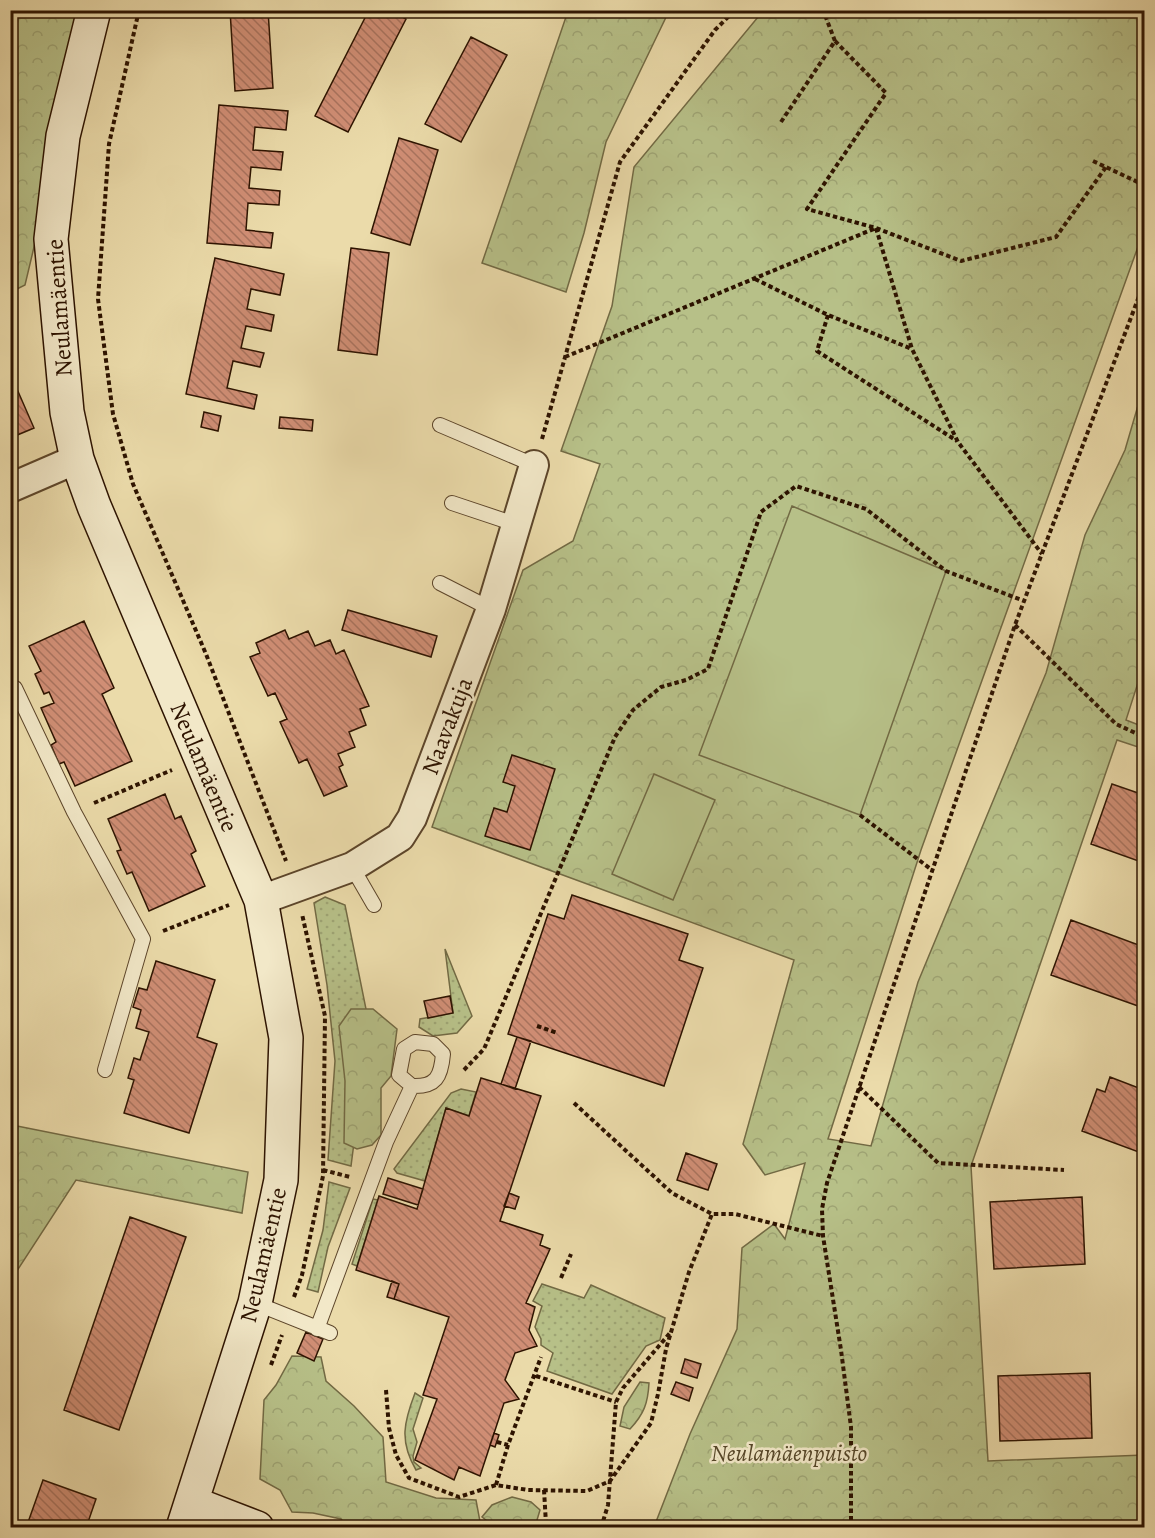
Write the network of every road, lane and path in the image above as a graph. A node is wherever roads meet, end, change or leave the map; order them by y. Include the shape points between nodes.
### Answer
1 (94, 10) edge
2 (735, 10) edge
3 (823, 10) edge
4 (835, 41) junction
5 (781, 122) dead end
6 (1093, 161) dead end
7 (1106, 167) junction
8 (1144, 185) edge
9 (876, 228) junction
10 (754, 279) junction
11 (1144, 283) edge
12 (828, 315) junction
13 (912, 349) junction
14 (565, 357) junction
15 (440, 424) dead end
16 (958, 442) junction
17 (77, 459) junction
18 (534, 465) junction
19 (10, 488) edge
20 (452, 503) dead end
21 (515, 524) junction
22 (1042, 554) junction
23 (440, 583) dead end
24 (1024, 602) junction
25 (491, 609) junction
26 (1015, 625) junction
27 (10, 686) edge
28 (1144, 737) edge
29 (179, 767) dead end
30 (74, 812) junction
31 (860, 814) dead end
32 (352, 867) junction
33 (932, 870) junction
34 (249, 901) junction
35 (374, 906) dead end
36 (143, 939) junction
37 (537, 1026) dead end
38 (557, 1033) dead end
39 (484, 1048) dead end
40 (105, 1070) dead end
41 (412, 1086) dead end
42 (860, 1087) junction
43 (574, 1103) dead end
44 (1064, 1170) dead end
45 (712, 1214) junction
46 (823, 1236) junction
47 (571, 1254) dead end
48 (561, 1278) dead end
49 (255, 1304) junction
50 (672, 1332) junction
51 (541, 1357) dead end
52 (536, 1376) junction
53 (386, 1390) dead end
54 (616, 1402) junction
55 (497, 1442) dead end
56 (508, 1445) junction
57 (610, 1481) junction
58 (496, 1485) junction
59 (544, 1491) junction
60 (187, 1515) edge
61 (257, 1527) edge
62 (548, 1527) edge
63 (601, 1527) edge
64 (851, 1527) edge

1 - 17 street, Neulamäentie via 63,136 51,238 67,412
2 - 14 path via 715,30 621,162
3 - 4 path
4 - 5 path
4 - 9 path via 886,93 807,209
6 - 7 path
7 - 8 path
7 - 9 path via 1056,237 961,261
9 - 10 path
9 - 13 path
10 - 12 path
10 - 14 path
11 - 22 path
12 - 13 path
12 - 16 path via 817,351
13 - 16 path
14 - 18 path
15 - 18 lane
16 - 22 path
17 - 19 street
17 - 34 street, Neulamäentie
18 - 21 street, Naavakuja
20 - 21 lane
21 - 25 street, Naavakuja
22 - 24 path
23 - 25 lane
24 - 26 path
24 - 39 path via 946,571 866,509 796,486 761,512 708,669 661,687 633,710 615,737
25 - 32 street, Naavakuja via 412,818 400,837
26 - 28 path via 1116,724
26 - 33 path
27 - 30 lane via 15,688
29 - 30 path
30 - 36 lane
31 - 33 path
32 - 34 street, Naavakuja
32 - 35 lane
33 - 42 path
34 - 36 path
34 - 49 street, Neulamäentie via 286,1038 281,1180
36 - 40 lane
37 - 38 path
41 - 49 lane via 386,1142 324,1331
42 - 44 path via 939,1163
42 - 46 path via 827,1183 822,1209
43 - 45 path via 672,1193
45 - 46 path via 735,1214
45 - 50 path via 689,1272
46 - 64 path via 851,1427
47 - 48 path
49 - 60 street, Neulamäentie
50 - 54 path via 623,1388
50 - 57 path via 651,1423
51 - 52 path
52 - 54 path
52 - 56 path
53 - 58 path via 396,1455 409,1478 459,1497
54 - 57 path
55 - 56 path
56 - 58 path
57 - 59 path via 586,1491
57 - 63 path
58 - 59 path
59 - 62 path
60 - 61 street

